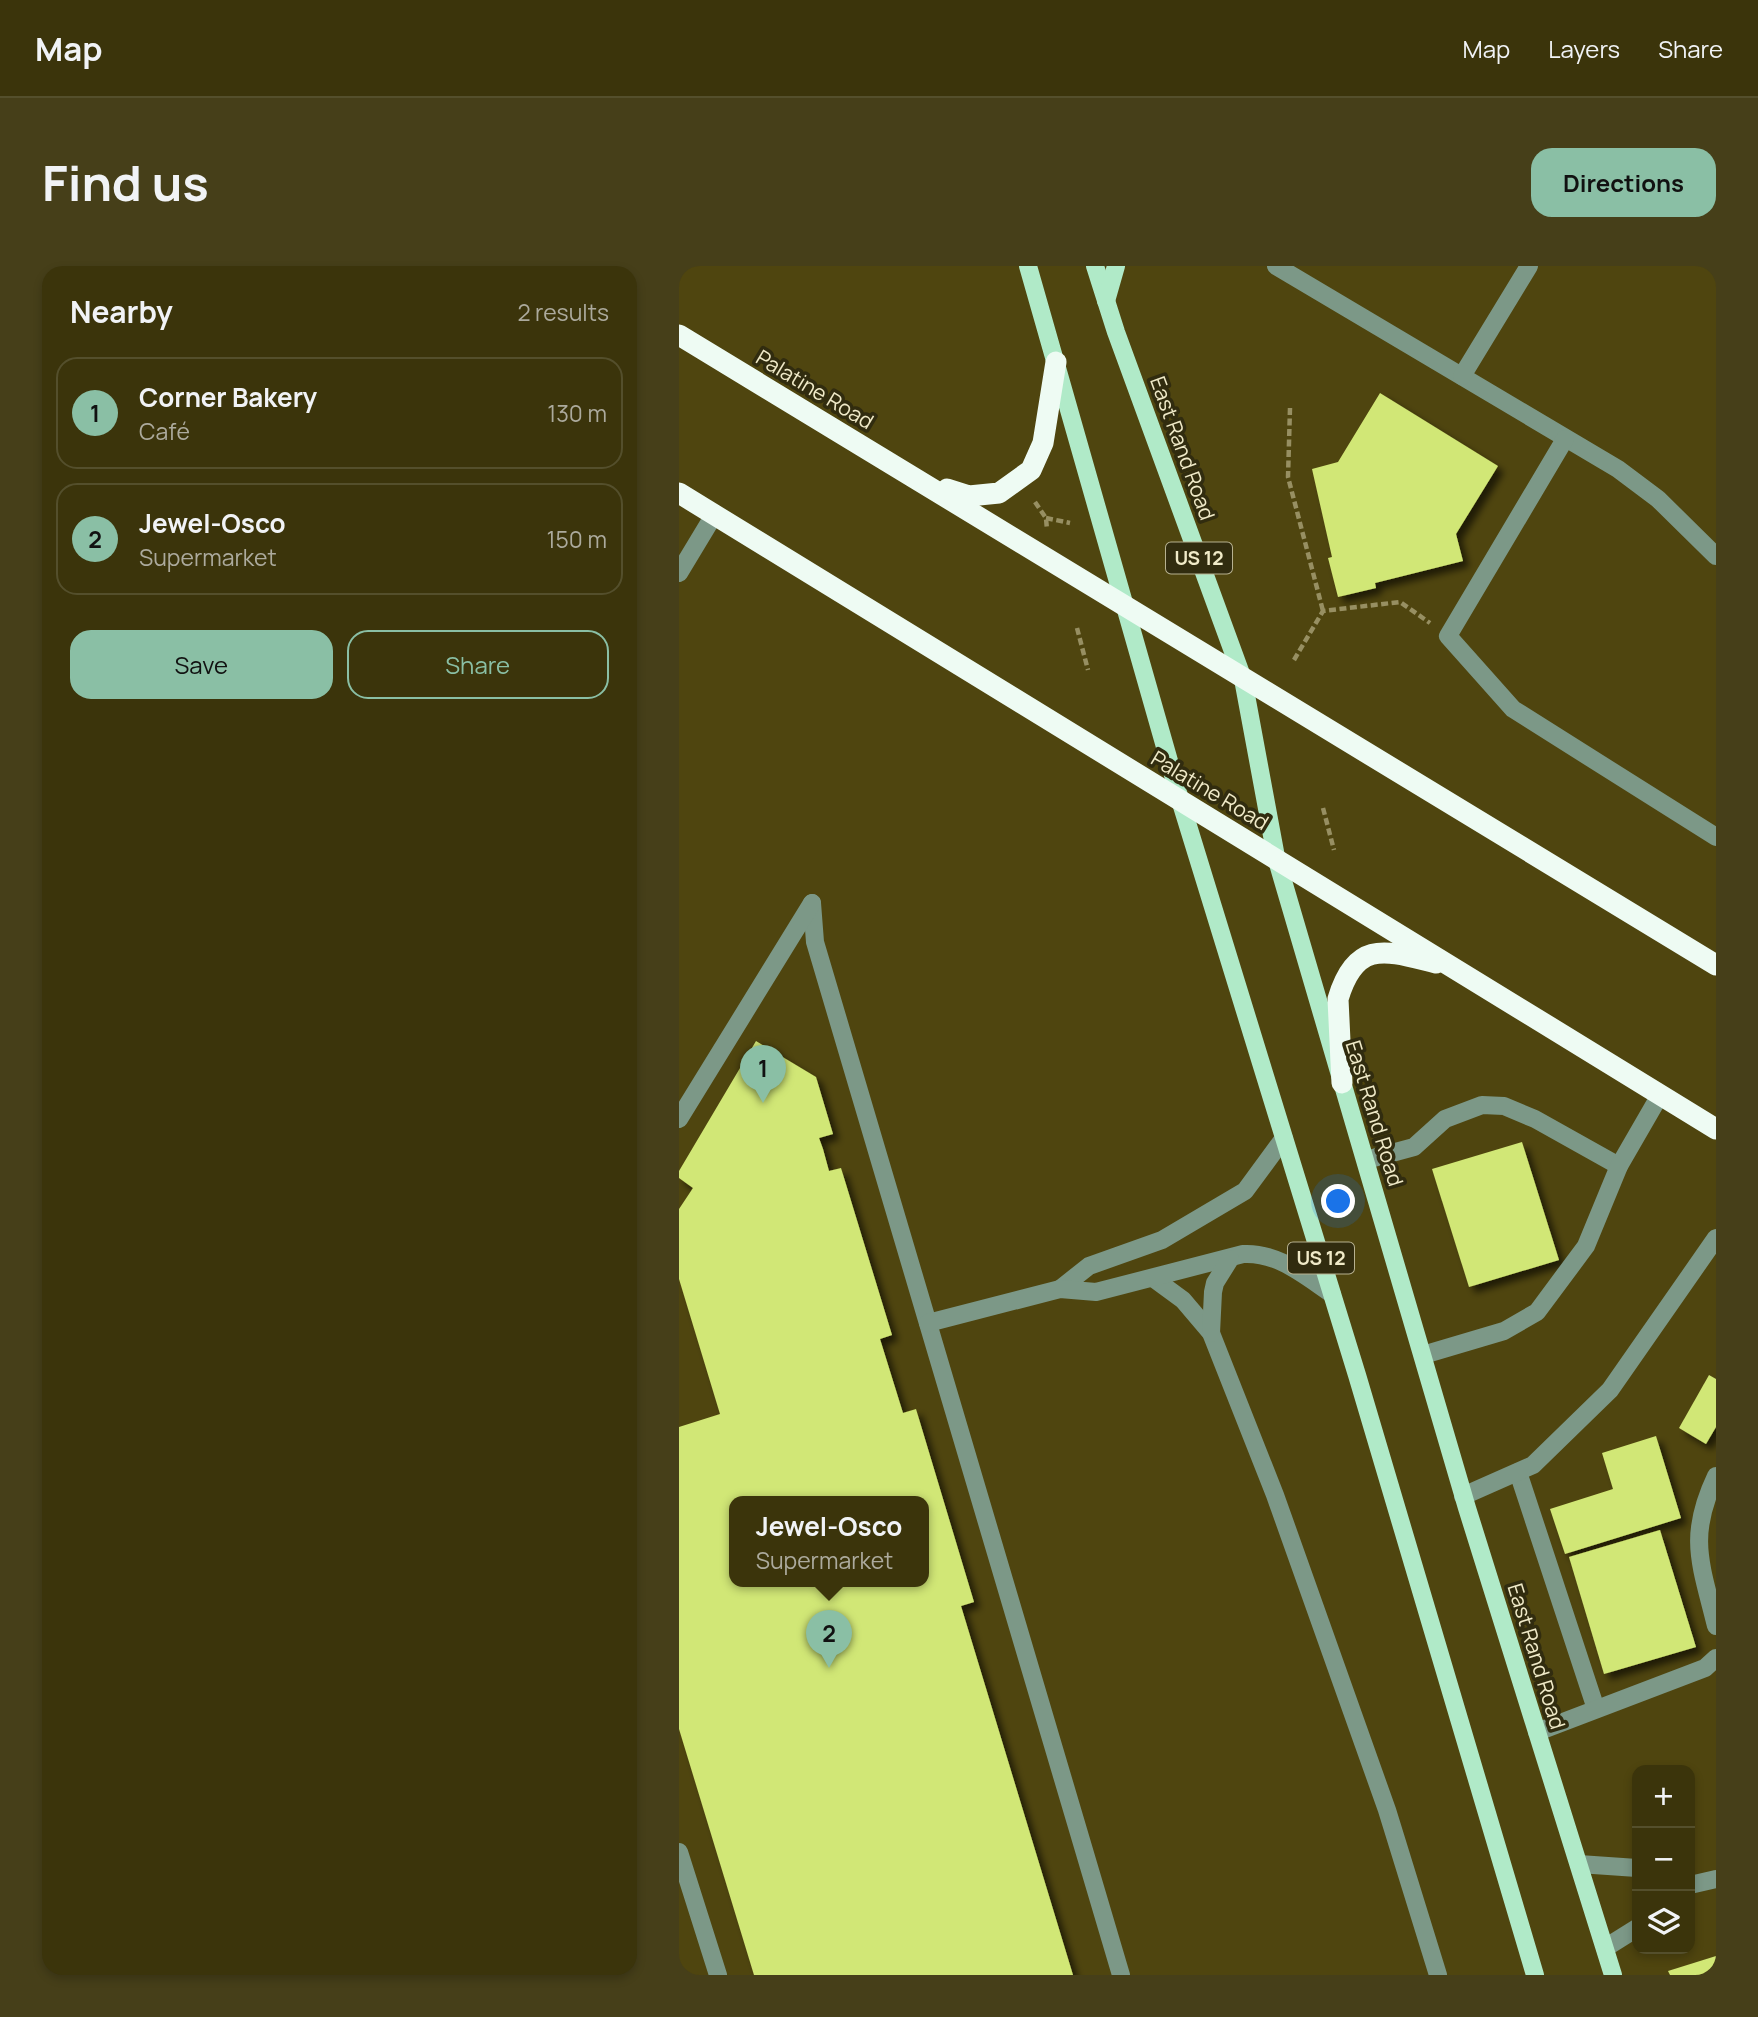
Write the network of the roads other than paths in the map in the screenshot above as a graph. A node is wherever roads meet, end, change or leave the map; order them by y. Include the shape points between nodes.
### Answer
1 (1028, 266) edge
2 (1095, 266) edge
3 (1116, 266) edge
4 (1276, 266) edge
5 (1529, 266) edge
6 (1106, 301) junction
7 (679, 335) edge
8 (1056, 362) junction
9 (1462, 376) junction
10 (1565, 439) junction
11 (913, 477) junction
12 (679, 493) edge
13 (714, 515) junction
14 (1716, 556) edge
15 (679, 573) edge
16 (1127, 608) junction
17 (1243, 679) junction
18 (1181, 803) junction
19 (1716, 837) edge
20 (1276, 858) junction
21 (1716, 965) edge
22 (1455, 968) junction
23 (1342, 1083) junction
24 (1660, 1095) junction
25 (679, 1119) edge
26 (1716, 1129) edge
27 (1284, 1138) junction
28 (1366, 1160) junction
29 (1619, 1166) junction
30 (1716, 1238) edge
31 (1230, 1259) junction
32 (1153, 1278) junction
33 (1060, 1289) junction
34 (1332, 1294) junction
35 (928, 1323) junction
36 (1211, 1333) junction
37 (1423, 1355) junction
38 (1518, 1472) junction
39 (1716, 1476) edge
40 (1463, 1496) junction
41 (1716, 1626) edge
42 (1716, 1658) edge
43 (1596, 1709) junction
44 (1537, 1732) junction
45 (679, 1852) edge
46 (1579, 1864) junction
47 (1632, 1868) edge
48 (1716, 1879) edge
49 (1695, 1884) edge
50 (1632, 1931) edge
51 (1605, 1948) junction
52 (718, 1975) edge
53 (1121, 1975) edge
54 (1438, 1975) edge
55 (1535, 1975) edge
56 (1613, 1975) edge

1 - 8 main road, US 12
2 - 6 main road, East Rand Road / US 12
3 - 6 main road
4 - 9 street
5 - 9 street
6 - 17 main road, East Rand Road / US 12
7 - 11 highway, Palatine Road
8 - 11 highway via 1043,443 1031,470 999,493 969,496
8 - 16 main road, US 12
9 - 10 street
10 - 14 street via 1618,469 1658,499
10 - 19 street via 1448,636 1513,709
11 - 16 highway, Palatine Road
12 - 13 highway, Palatine Road
13 - 15 street
13 - 18 highway, Palatine Road
16 - 17 highway, Palatine Road
16 - 18 main road, US 12
17 - 20 main road, East Rand Road / US 12
17 - 21 highway, Palatine Road
18 - 20 highway, Palatine Road
18 - 27 main road, US 12
20 - 22 highway, Palatine Road
20 - 23 main road, East Rand Road / US 12
22 - 23 highway via 1391,952 1370,954 1360,961 1347,976 1338,999
22 - 24 highway, Palatine Road
23 - 28 main road, East Rand Road / US 12
24 - 26 highway, Palatine Road
24 - 29 street
25 - 35 street via 812,903 815,942
27 - 33 street via 1245,1191 1162,1240 1089,1266
27 - 34 main road, US 12
28 - 29 street via 1414,1147 1445,1119 1482,1105 1504,1106 1535,1119
28 - 37 main road, East Rand Road / US 12
29 - 37 street via 1586,1246 1537,1312 1504,1331
30 - 38 street via 1610,1390 1533,1465
31 - 32 street
31 - 34 street via 1243,1254 1271,1256
31 - 36 street via 1215,1283
32 - 33 street via 1096,1292
32 - 36 street via 1183,1300
33 - 35 street
34 - 55 main road, US 12
35 - 53 street
36 - 54 street via 1275,1495 1385,1803
37 - 40 main road, East Rand Road / US 12
38 - 40 street
38 - 43 street
39 - 41 street via 1702,1510 1698,1546
40 - 44 main road, East Rand Road / US 12
42 - 43 street via 1705,1668
43 - 44 street
44 - 46 main road, East Rand Road / US 12
45 - 52 street
46 - 47 street
46 - 51 main road, East Rand Road / US 12
48 - 49 street
50 - 51 street
51 - 56 main road, East Rand Road / US 12

